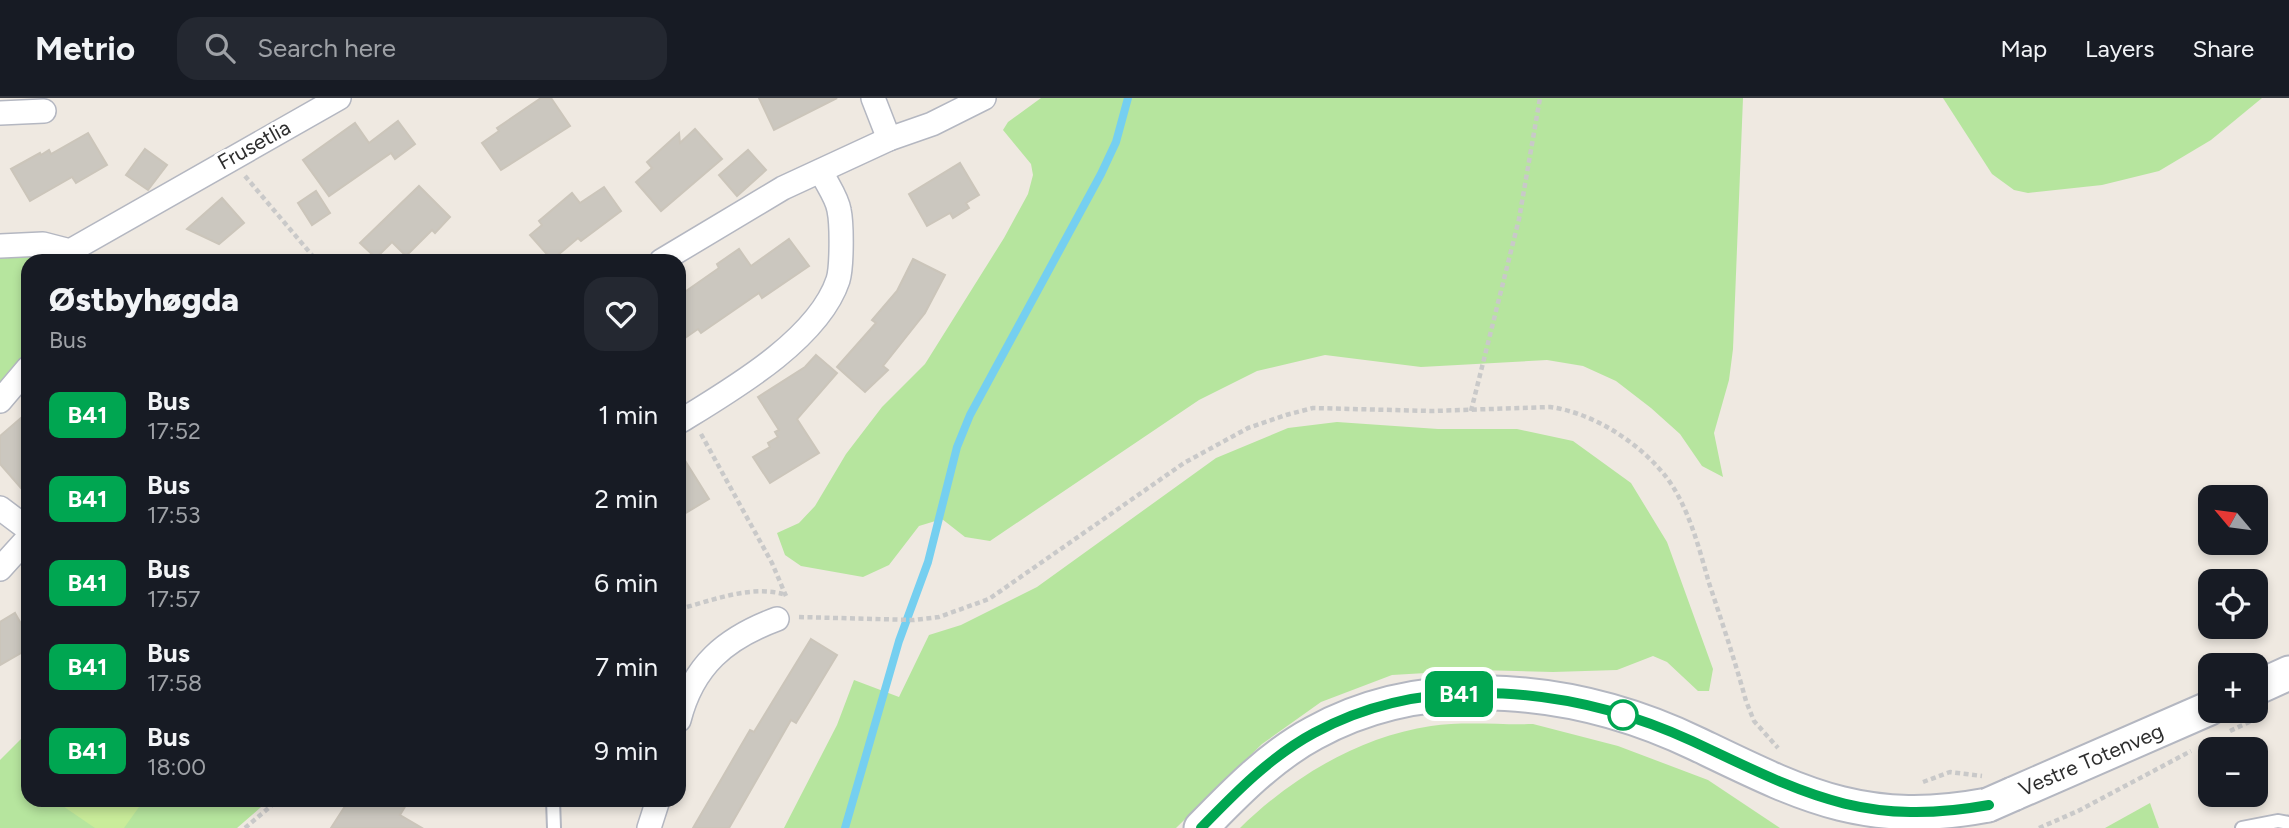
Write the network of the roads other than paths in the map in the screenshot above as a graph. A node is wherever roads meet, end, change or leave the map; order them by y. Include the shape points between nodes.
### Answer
1 (339, 98) edge
2 (873, 98) edge
3 (984, 98) edge
4 (44, 111) dead end
5 (0, 113) edge
6 (889, 139) junction
7 (821, 171) junction
8 (0, 246) edge
9 (66, 254) edge
10 (74, 254) edge
11 (673, 254) edge
12 (21, 376) edge
13 (0, 401) edge
14 (686, 418) edge
15 (0, 509) edge
16 (21, 524) edge
17 (21, 546) edge
18 (0, 569) edge
19 (785, 618) road end
20 (2289, 673) edge
21 (2268, 693) edge
22 (686, 703) edge
23 (2211, 723) edge
24 (553, 807) edge
25 (655, 807) edge
26 (2289, 823) edge
27 (1892, 826) edge
28 (554, 828) edge
29 (649, 828) edge
30 (1201, 828) edge
31 (2242, 828) edge

1 - 10 street, Frusetlia via 205,172
2 - 6 street
3 - 6 street
4 - 5 street
6 - 7 street
7 - 11 street via 783,188
7 - 14 street via 839,209 838,279 801,337
8 - 9 street via 43,244
12 - 13 street
15 - 16 street
17 - 18 street
19 - 22 street via 735,637 713,655
20 - 21 street
23 - 27 street, Vestre Totenveg via 1936,822
24 - 28 lane
25 - 29 street
26 - 31 lane
27 - 30 street, Vestre Totenveg via 1826,809 1694,743 1619,714 1568,701 1472,693 1376,705 1314,733 1242,787

